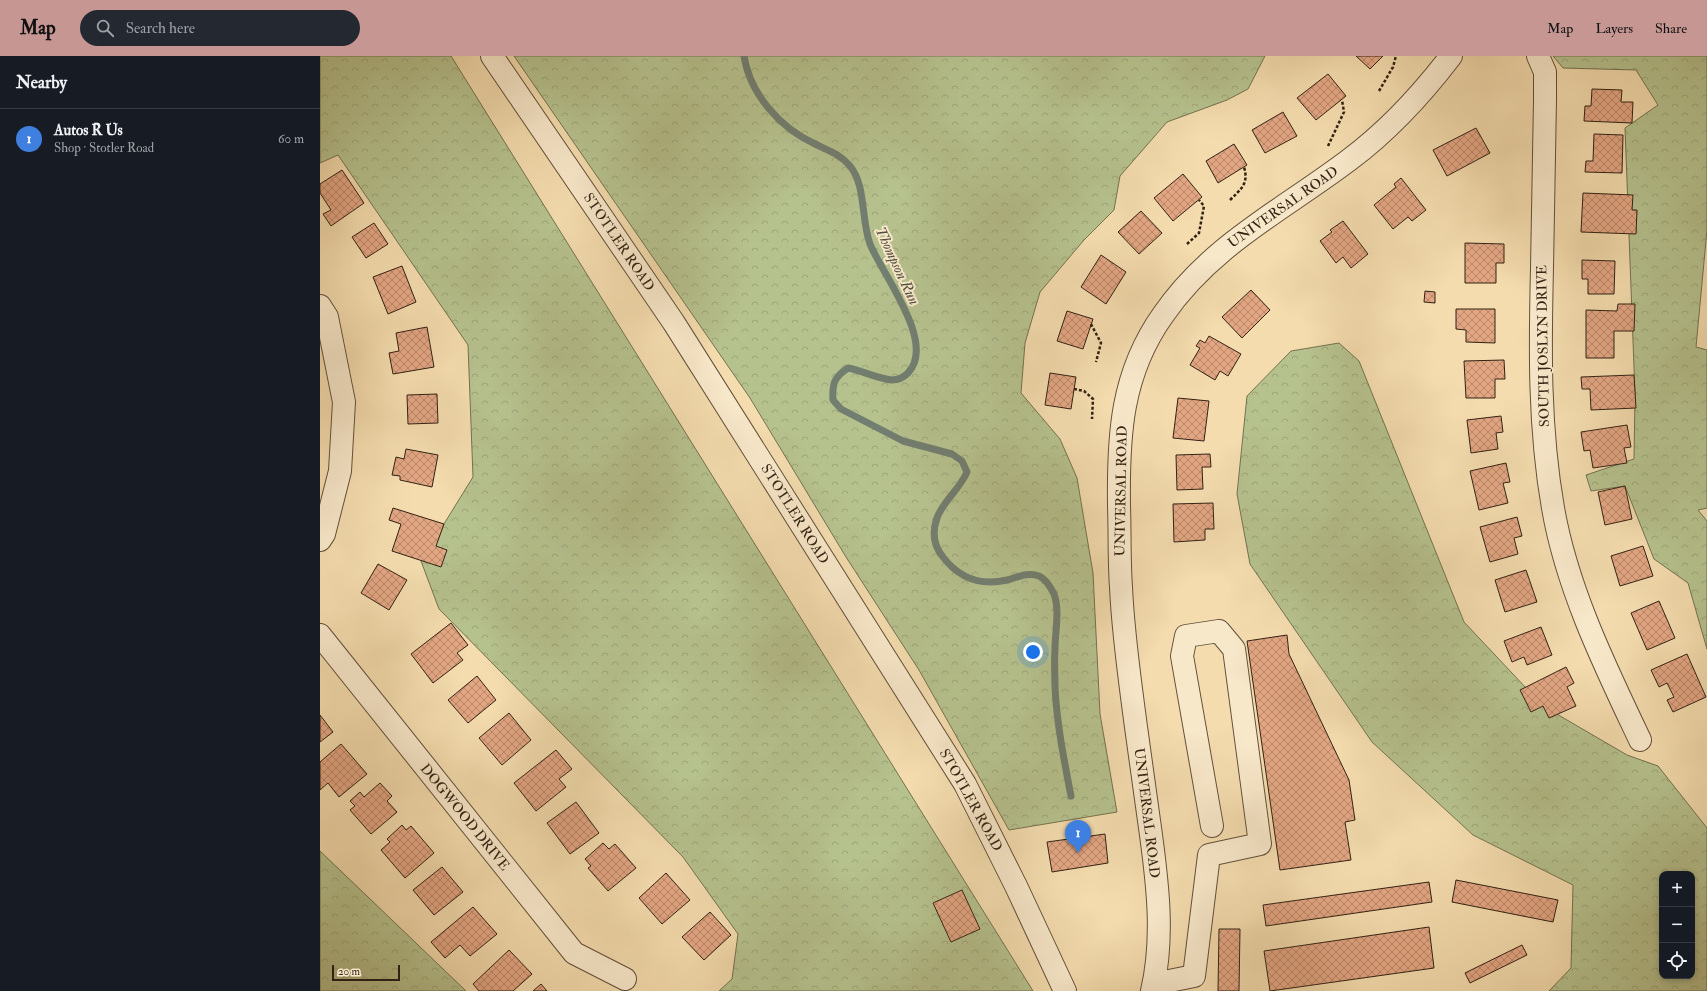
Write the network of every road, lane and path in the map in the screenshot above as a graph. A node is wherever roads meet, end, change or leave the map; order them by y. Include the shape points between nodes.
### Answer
1 (492, 56) edge
2 (1396, 56) edge
3 (1451, 56) edge
4 (1538, 56) edge
5 (1379, 91) dead end
6 (1342, 100) dead end
7 (1328, 146) dead end
8 (1244, 167) dead end
9 (1199, 200) dead end
10 (1230, 200) dead end
11 (1187, 244) dead end
12 (320, 306) edge
13 (1091, 324) dead end
14 (1096, 362) dead end
15 (1074, 389) dead end
16 (1092, 419) dead end
17 (320, 540) edge
18 (320, 635) edge
19 (1640, 740) dead end
20 (1212, 826) dead end
21 (625, 979) dead end
22 (1153, 988) edge
23 (1065, 991) edge

1 - 23 street, STOTLER ROAD via 674,322 965,784
2 - 5 path via 1393,67
3 - 22 street, UNIVERSAL ROAD via 1392,124 1350,160 1222,249 1188,281 1162,315 1142,348 1130,381 1120,430 1121,589 1128,669 1156,875 1159,928 1157,972
4 - 19 street, SOUTH JOSLYN DRIVE via 1545,72 1541,402 1553,510 1572,580 1599,651
6 - 7 path via 1344,112
8 - 10 path via 1247,177 1242,188
9 - 11 path via 1204,206 1199,233
12 - 17 street via 327,317 344,402 340,471 324,534
13 - 14 path via 1101,343
15 - 16 path via 1084,391 1093,400
18 - 21 street, DOGWOOD DRIVE via 574,954
20 - 22 street via 1182,656 1186,636 1219,631 1234,649 1260,844 1209,855 1194,976

